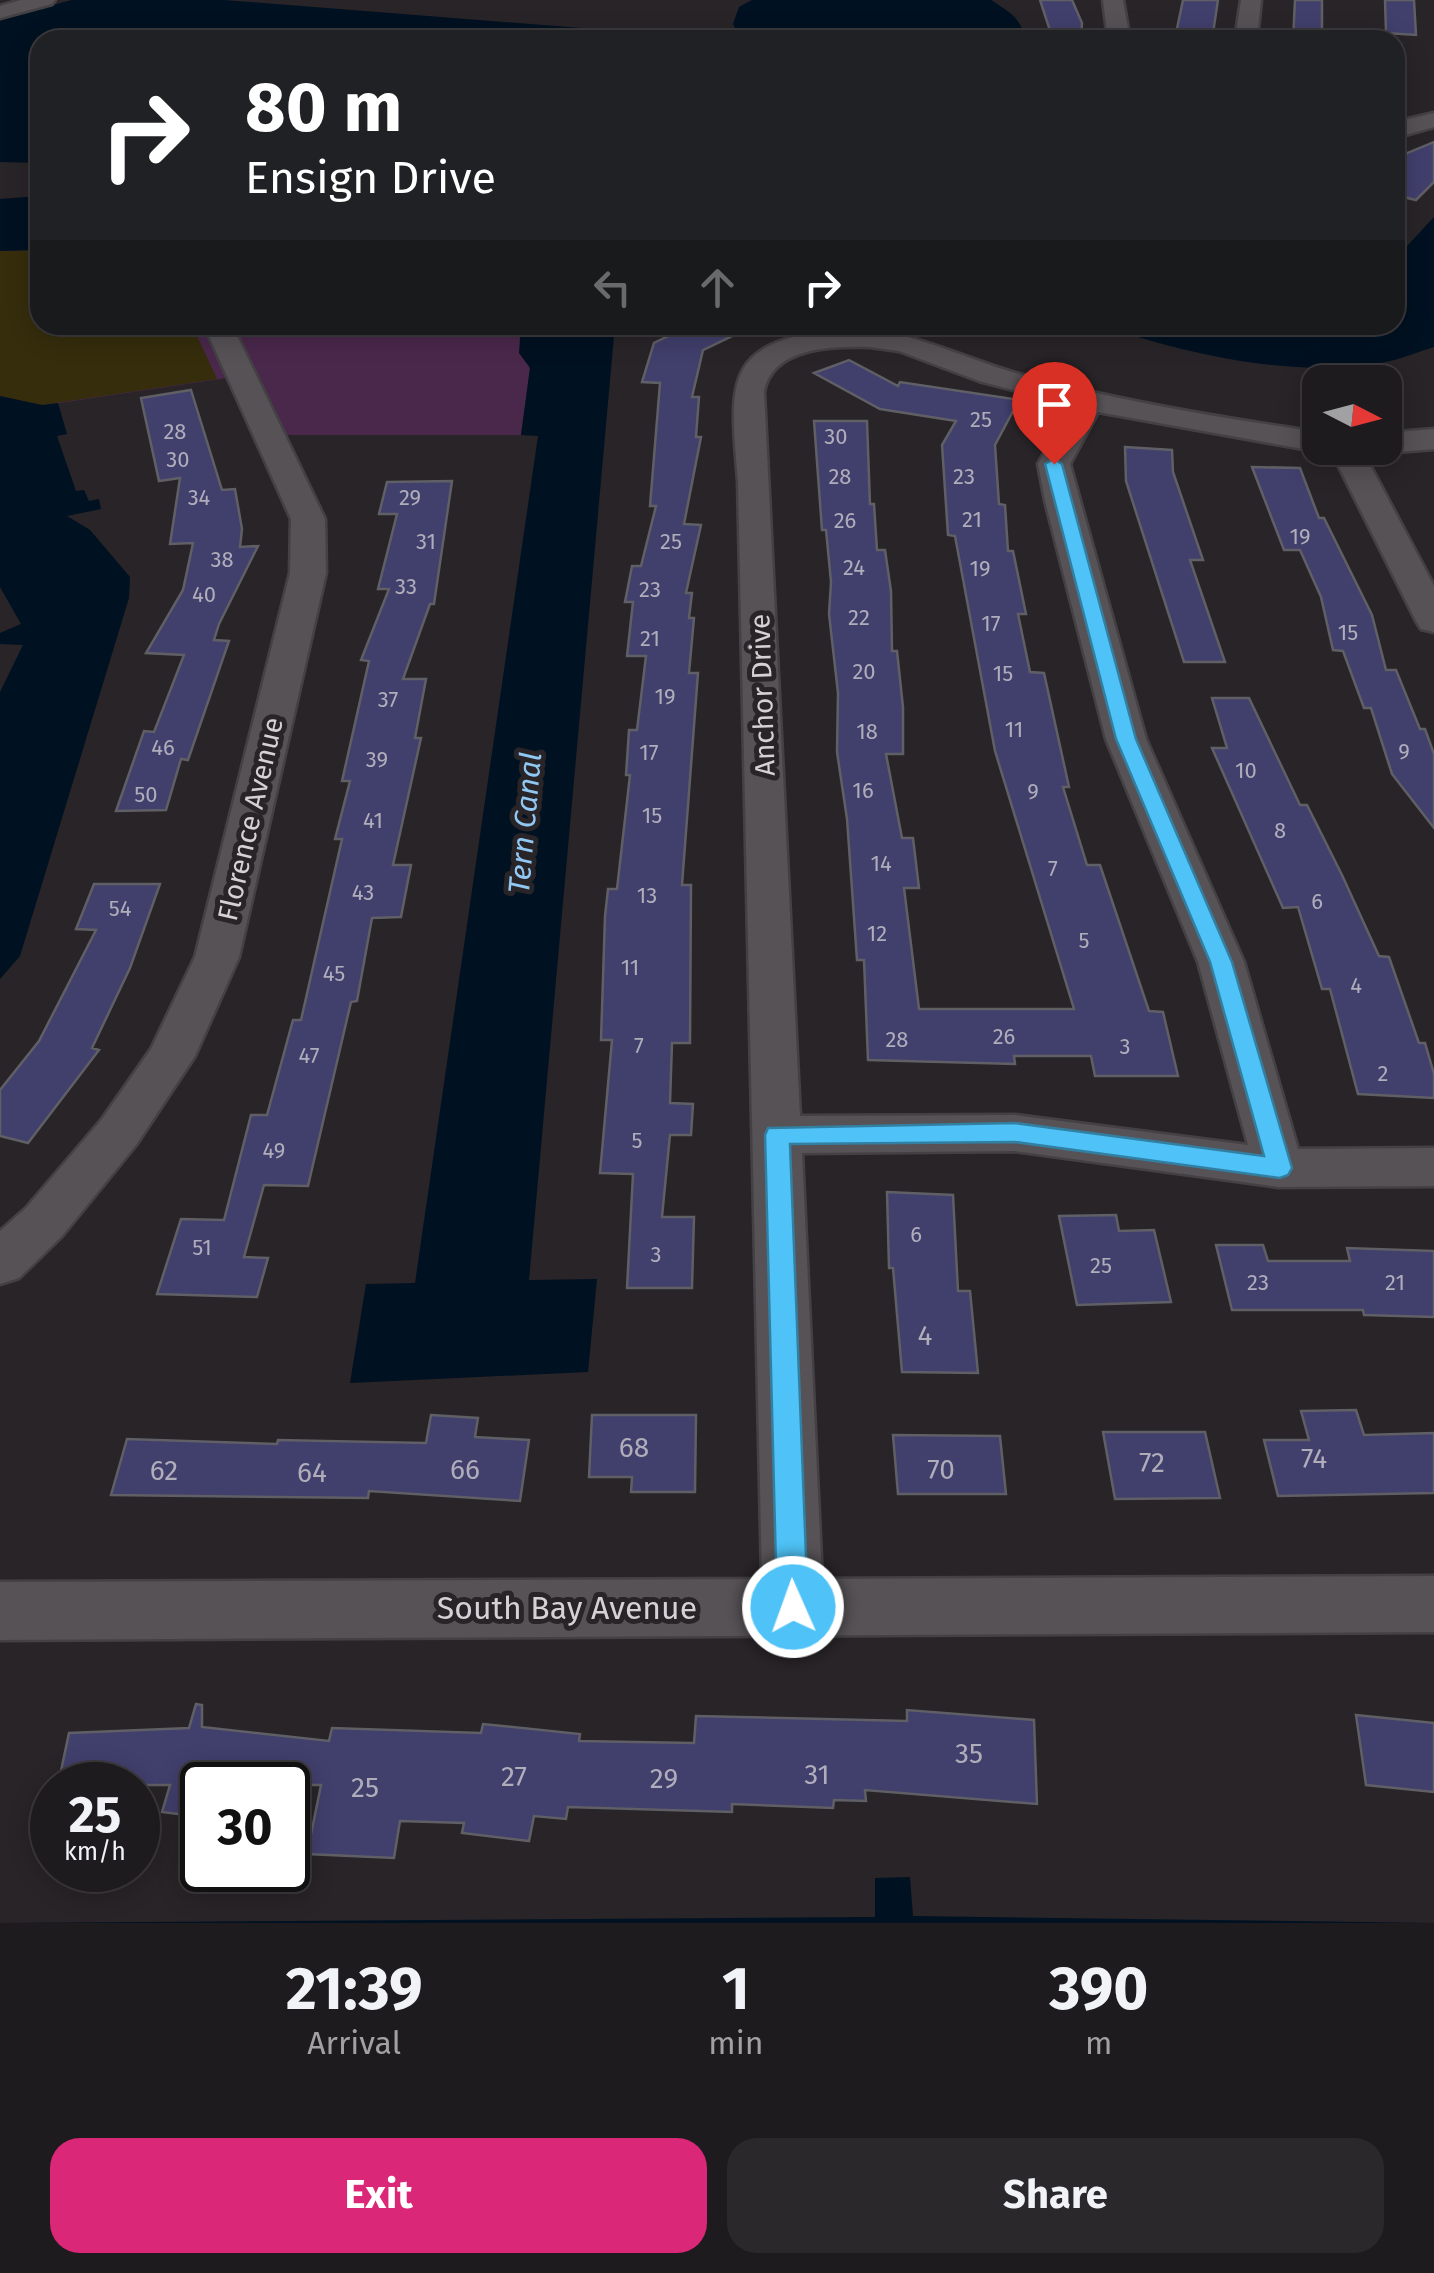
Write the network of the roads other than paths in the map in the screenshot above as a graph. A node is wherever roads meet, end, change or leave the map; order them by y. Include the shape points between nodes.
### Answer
1 (45, 0) edge
2 (1113, 0) edge
3 (1251, 0) edge
4 (0, 12) edge
5 (1118, 30) edge
6 (1247, 30) edge
7 (1434, 120) edge
8 (1405, 129) edge
9 (223, 335) edge
10 (1089, 400) junction
11 (1434, 439) edge
12 (1302, 440) edge
13 (1402, 442) edge
14 (1354, 465) edge
15 (1432, 613) edge
16 (777, 1135) junction
17 (1434, 1167) edge
18 (1280, 1168) junction
19 (0, 1263) edge
20 (1434, 1604) edge
21 (793, 1607) junction
22 (0, 1611) edge

1 - 4 street
2 - 5 street
3 - 6 street
7 - 8 street
9 - 19 street, Florence Avenue via 308,519 308,573 217,958 172,1056 120,1132
10 - 12 street, Anchor Drive
10 - 16 street, Anchor Drive via 1003,379 915,345 872,338 805,344 756,369 748,394
10 - 18 street via 1054,464 1062,501 1126,739 1221,962
11 - 13 street
14 - 15 street
16 - 18 street via 1015,1133
16 - 21 street, Anchor Drive
17 - 18 street
20 - 21 street, South Bay Avenue
21 - 22 street, South Bay Avenue

